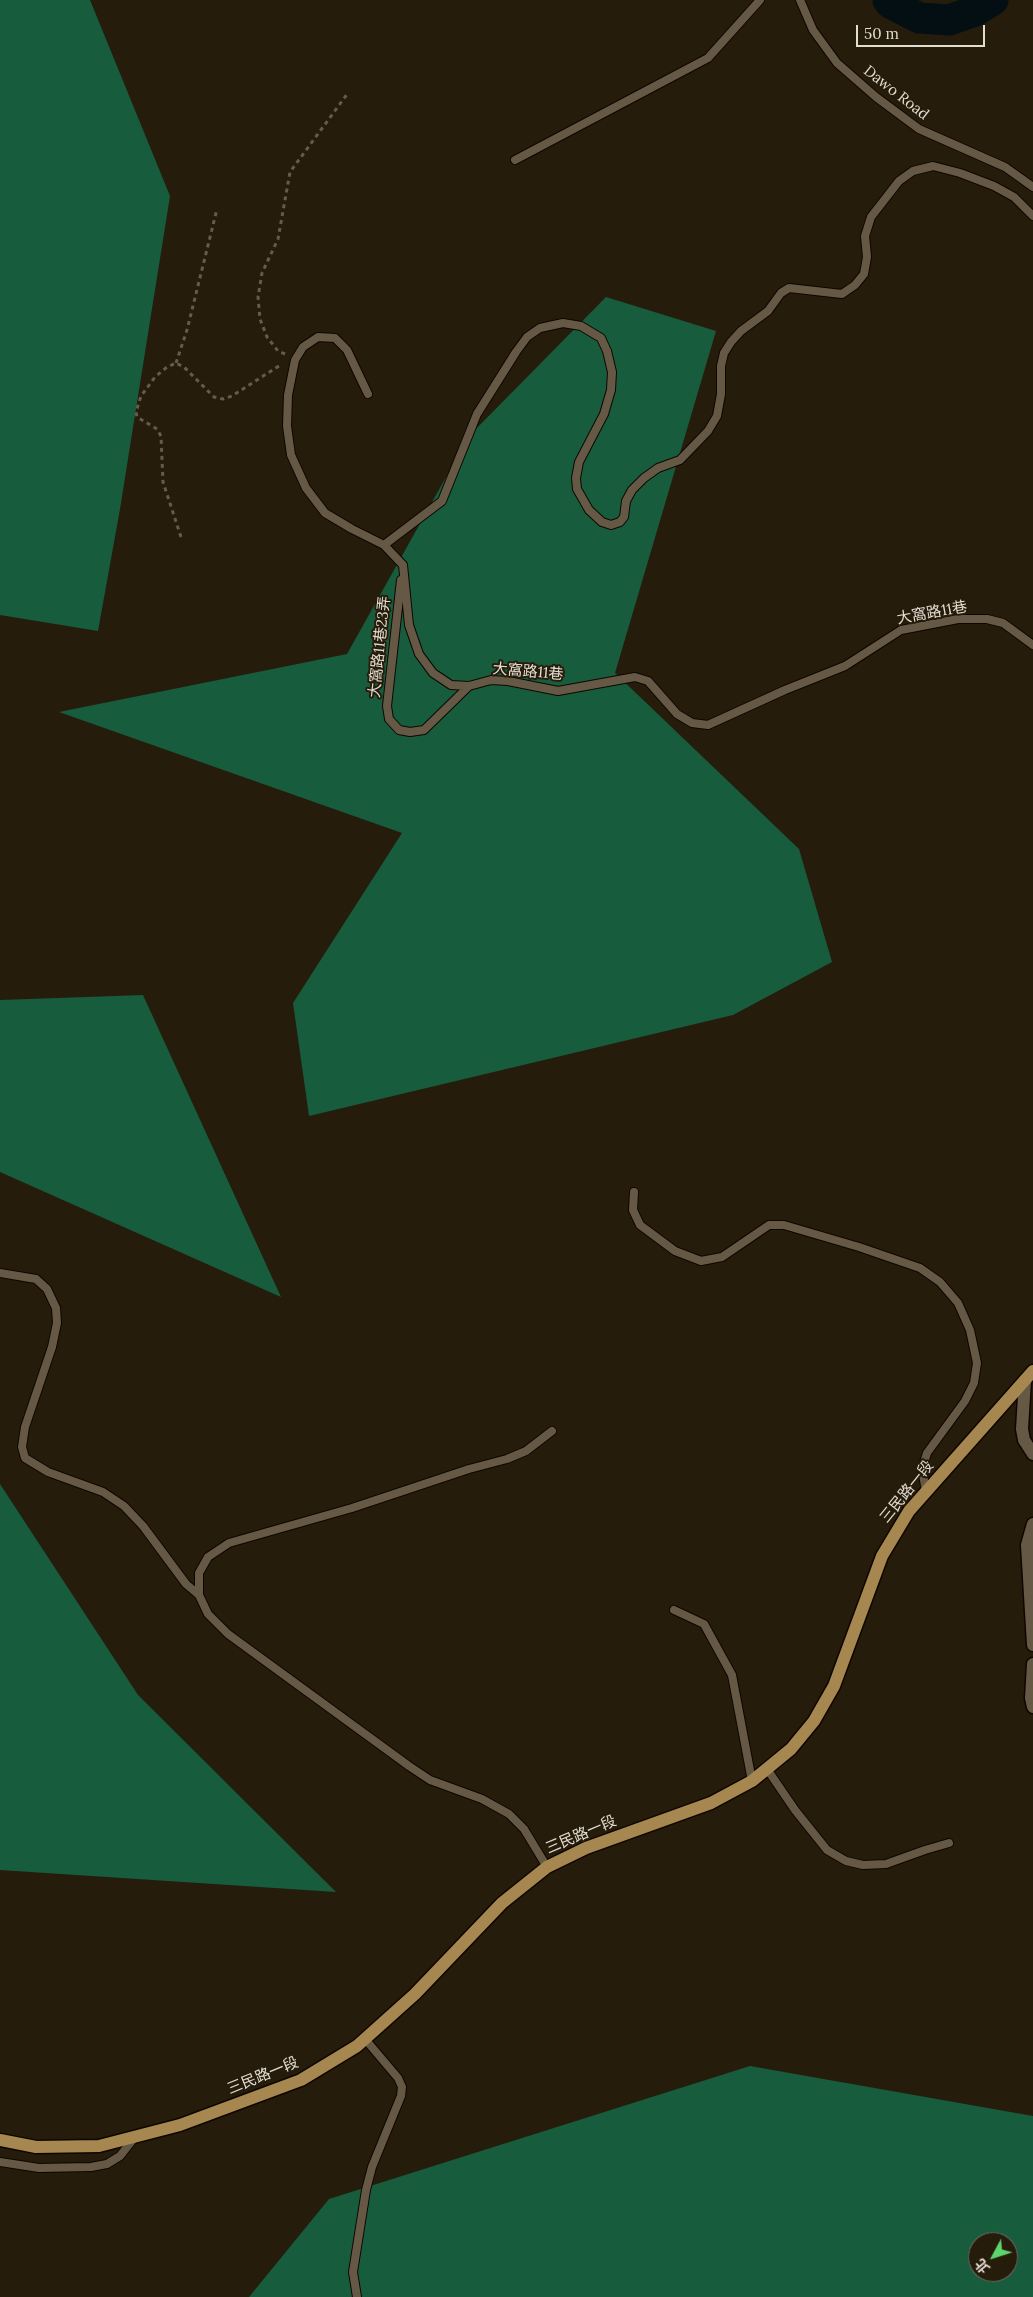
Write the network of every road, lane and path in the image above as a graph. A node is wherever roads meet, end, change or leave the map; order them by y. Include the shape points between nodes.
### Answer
1 (760, 0) edge
2 (800, 0) edge
3 (348, 93) dead end
4 (515, 160) dead end
5 (1033, 187) edge
6 (217, 209) dead end
7 (1033, 216) edge
8 (295, 360) junction
9 (176, 363) junction
10 (368, 394) dead end
11 (181, 537) dead end
12 (384, 545) junction
13 (403, 565) junction
14 (1033, 645) edge
15 (469, 686) junction
16 (634, 1192) dead end
17 (0, 1273) edge
18 (9, 1274) junction
19 (0, 1277) edge
20 (1029, 1376) edge
21 (552, 1430) dead end
22 (1033, 1454) edge
23 (926, 1491) junction
24 (1033, 1524) edge
25 (199, 1595) junction
26 (674, 1610) dead end
27 (1033, 1645) edge
28 (1033, 1664) edge
29 (1033, 1707) edge
30 (767, 1769) junction
31 (752, 1781) junction
32 (949, 1844) dead end
33 (547, 1868) junction
34 (365, 2038) junction
35 (135, 2136) junction
36 (0, 2140) edge
37 (0, 2162) edge
38 (357, 2297) edge

1 - 4 lane via 708,58
2 - 5 lane, Dawo Road via 813,30 837,63 876,97 919,130 1005,167
3 - 8 path via 290,172 278,239 262,273 258,297 263,328 278,351
6 - 9 path
7 - 12 lane via 1014,197 960,173 932,166 913,171 899,181 872,217 865,236 867,257 864,274 855,286 842,294 789,288 781,293 768,311 741,331 724,353 717,416 708,431 680,460 658,468 644,478 626,501 624,517 611,525 602,522 589,510 577,489 576,478 578,462 604,414 611,390 612,372 607,351 601,338 580,326 563,323 540,328 516,352 477,414 442,501
8 - 9 path via 223,399 214,397
8 - 10 lane via 303,347 318,337 335,338 347,350
8 - 12 lane via 288,395 287,426 291,455 306,488 325,513
9 - 11 path via 155,377 141,396 136,412 137,418 157,429 161,436 163,482
12 - 13 lane
13 - 15 lane, 大窩路11巷 via 409,625 419,654 433,673 451,685
13 - 15 lane, 大窩路11巷23弄 via 388,698 389,719 399,730 424,730
14 - 15 lane, 大窩路11巷 via 1003,623 987,619 958,619 901,630 845,666 708,725 692,723 678,714 648,682 635,676 558,691 491,680
16 - 23 lane via 632,1210 640,1225 675,1251 701,1261 722,1257 769,1225 784,1224 920,1268 940,1282 958,1303 970,1330 978,1363 974,1383 965,1401 927,1453 922,1469
17 - 18 lane
18 - 19 lane
18 - 25 lane via 36,1279 47,1289 56,1308 57,1323 52,1347 25,1428 22,1446 25,1458 48,1472 103,1492 124,1506 186,1584
20 - 22 street via 1022,1429 1024,1440
20 - 23 main road, 三民路一段
21 - 25 lane via 526,1451 507,1459 352,1508 229,1542 208,1557 199,1573
23 - 30 main road, 三民路一段 via 909,1511 882,1556 834,1686 814,1721 791,1749
24 - 27 street via 1027,1545
25 - 33 lane via 208,1614 228,1634 409,1766 430,1780 482,1799 509,1814 524,1829
26 - 31 lane via 704,1624 732,1675
28 - 29 street
30 - 31 main road, 三民路一段
30 - 32 lane via 827,1850 846,1861 863,1865 886,1864
31 - 33 main road, 三民路一段 via 711,1803 586,1848
33 - 34 main road, 三民路一段 via 502,1903 415,1994
34 - 35 main road, 三民路一段 via 301,2080 180,2125
34 - 38 lane via 402,2087 366,2190 353,2272
35 - 36 main road, 三民路一段 via 99,2146 36,2147
35 - 37 lane via 120,2156 107,2164 39,2168

